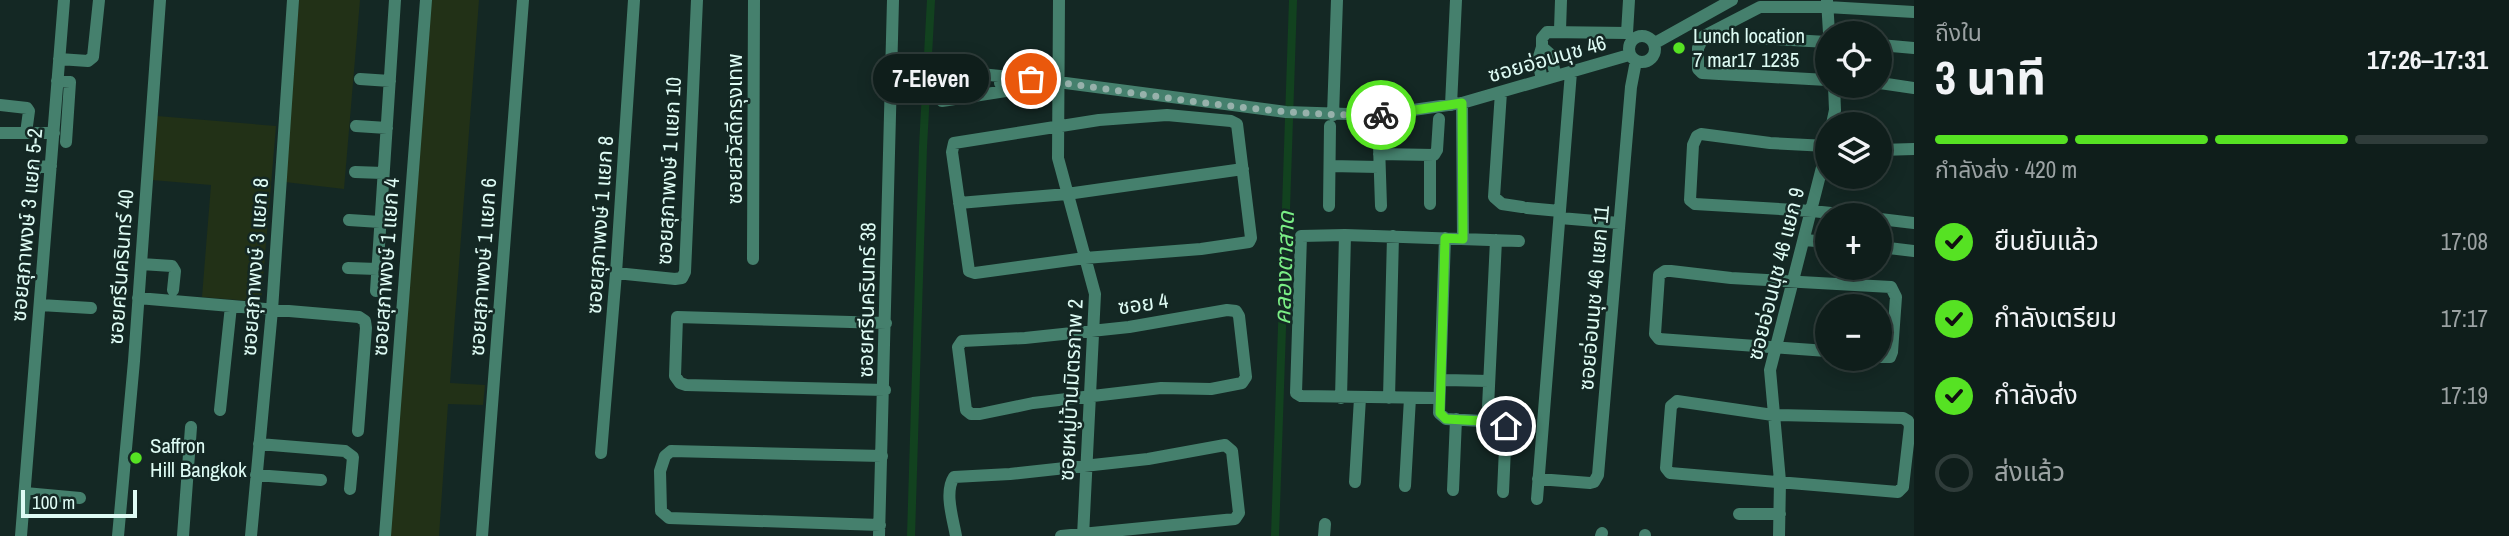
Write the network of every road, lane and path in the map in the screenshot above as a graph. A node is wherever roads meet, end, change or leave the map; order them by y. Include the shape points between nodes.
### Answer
1 (64, 0) edge
2 (99, 0) edge
3 (160, 0) edge
4 (293, 0) edge
5 (395, 0) edge
6 (426, 0) edge
7 (523, 0) edge
8 (634, 0) edge
9 (697, 0) edge
10 (754, 0) edge
11 (893, 0) edge
12 (1059, 0) edge
13 (1337, 0) edge
14 (1456, 0) edge
15 (1561, 0) edge
16 (1629, 0) edge
17 (1732, 0) edge
18 (1827, 3) edge
19 (1914, 12) edge
20 (1828, 21) edge
21 (1560, 30) junction
22 (1757, 38) dead end
23 (1815, 41) edge
24 (1655, 43) junction
25 (1542, 47) junction
26 (1892, 47) edge
27 (1914, 48) edge
28 (1633, 58) junction
29 (59, 59) junction
30 (892, 65) junction
31 (937, 71) junction
32 (1571, 72) junction
33 (1556, 76) junction
34 (66, 78) junction
35 (360, 79) dead end
36 (1815, 79) edge
37 (1542, 80) junction
38 (390, 81) junction
39 (1058, 82) junction
40 (1892, 85) edge
41 (1914, 88) edge
42 (1501, 92) junction
43 (1457, 104) junction
44 (0, 105) edge
45 (1383, 115) junction
46 (1439, 119) dead end
47 (1331, 120) junction
48 (356, 126) dead end
49 (1059, 126) junction
50 (387, 128) junction
51 (0, 133) edge
52 (26, 133) junction
53 (54, 133) junction
54 (66, 142) dead end
55 (1815, 146) edge
56 (1914, 149) edge
57 (1892, 150) edge
58 (1430, 156) junction
59 (1382, 159) junction
60 (51, 166) junction
61 (1330, 166) junction
62 (1243, 169) junction
63 (355, 172) dead end
64 (383, 173) junction
65 (34, 175) dead end
66 (1817, 189) edge
67 (1067, 194) junction
68 (959, 203) junction
69 (1430, 204) dead end
70 (1329, 206) dead end
71 (1381, 206) dead end
72 (1812, 211) junction
73 (1815, 211) edge
74 (1560, 215) junction
75 (349, 220) dead end
76 (1892, 220) edge
77 (380, 222) junction
78 (1619, 223) junction
79 (1914, 223) edge
80 (1345, 235) junction
81 (1393, 236) junction
82 (1445, 238) junction
83 (1463, 239) junction
84 (1496, 240) junction
85 (1805, 240) junction
86 (1519, 241) dead end
87 (1815, 241) edge
88 (1892, 248) edge
89 (1914, 251) edge
90 (1085, 258) junction
91 (753, 259) dead end
92 (141, 264) junction
93 (348, 268) dead end
94 (377, 269) junction
95 (616, 273) junction
96 (1794, 281) junction
97 (173, 290) dead end
98 (376, 291) dead end
99 (138, 298) junction
100 (40, 305) junction
101 (232, 306) junction
102 (91, 309) dead end
103 (272, 310) junction
104 (886, 323) junction
105 (1095, 330) junction
106 (1775, 348) junction
107 (1815, 350) edge
108 (1892, 352) edge
109 (1444, 380) dead end
110 (1489, 381) junction
111 (885, 390) junction
112 (1091, 396) junction
113 (1341, 398) junction
114 (1360, 398) junction
115 (1389, 398) junction
116 (1410, 398) junction
117 (1439, 398) junction
118 (1488, 407) dead end
119 (220, 411) dead end
120 (1773, 415) junction
121 (1456, 419) junction
122 (191, 427) dead end
123 (358, 431) dead end
124 (259, 444) junction
125 (601, 453) dead end
126 (882, 456) junction
127 (1087, 465) junction
128 (256, 475) junction
129 (1538, 479) junction
130 (321, 480) dead end
131 (1780, 481) junction
132 (1356, 482) dead end
133 (1405, 486) dead end
134 (350, 488) dead end
135 (1453, 490) dead end
136 (1503, 492) dead end
137 (25, 493) junction
138 (80, 498) dead end
139 (1536, 499) dead end
140 (1739, 514) dead end
141 (1780, 514) junction
142 (880, 530) edge
143 (1083, 535) edge
144 (21, 536) edge
145 (118, 536) edge
146 (183, 536) edge
147 (251, 536) edge
148 (385, 536) edge
149 (482, 536) edge
150 (956, 536) edge
151 (1061, 536) edge
152 (1779, 536) edge

1 - 29 street, ซอยสุภาพงษ์ 3 แยก 5-2
2 - 29 street via 91,60
3 - 92 street, ซอยศรีนครินทร์ 40
4 - 103 street, ซอยสุภาพงษ์ 3 แยก 8
5 - 38 street
6 - 148 street, ซอยสุภาพงษ์ 1 แยก 4
7 - 149 street, ซอยสุภาพงษ์ 1 แยก 6
8 - 95 street, ซอยสุภาพงษ์ 1 แยก 8
9 - 95 street, ซอยสุภาพงษ์ 1 แยก 10 via 685,272 675,279
10 - 91 street, ซอยสวัสดีกรุงเทพ
11 - 30 street, ซอยศรีนครินทร์ 38
12 - 39 street, ซอยหมู่บ้านมิตรภาพ 2
13 - 47 street
14 - 43 street
15 - 21 street
16 - 21 street via 1627,33
17 - 24 street
18 - 19 street
18 - 20 street
18 - 36 street via 1760,7 1710,31 1698,48 1702,73
21 - 25 street via 1544,33
22 - 23 street
24 - 28 street via 1649,59
24 - 28 street via 1635,39 1629,47
25 - 33 street via 1550,54
25 - 37 street via 1538,60
26 - 27 street
28 - 32 street, ซอยอ่อนนุช 46
28 - 78 street, ซอยอ่อนนุช 46 แยก 11
29 - 34 street, ซอยสุภาพงษ์ 3 แยก 5-2
30 - 31 street, ซอยอ่อนนุช 46
30 - 104 street, ซอยศรีนครินทร์ 38
31 - 31 street via 942,101 1012,90 1012,84
31 - 39 street, ซอยอ่อนนุช 46
32 - 33 street, ซอยอ่อนนุช 46
32 - 74 street
33 - 37 street, ซอยอ่อนนุช 46
34 - 53 street, ซอยสุภาพงษ์ 3 แยก 5-2
34 - 54 street
35 - 38 street
37 - 42 street, ซอยอ่อนนุช 46
38 - 50 street
39 - 47 street, ซอยอ่อนนุช 46
39 - 49 street, ซอยหมู่บ้านมิตรภาพ 2
40 - 41 street
42 - 43 street, ซอยอ่อนนุช 46
42 - 74 street via 1494,198 1502,204
43 - 45 street, ซอยอ่อนนุช 46
43 - 83 street
44 - 52 street via 27,108
45 - 47 street, ซอยอ่อนนุช 46
45 - 59 street
46 - 58 street via 1437,150
47 - 61 street
48 - 50 street
49 - 62 street via 1156,115 1231,121 1237,124
49 - 67 street, ซอยหมู่บ้านมิตรภาพ 2 via 1058,158
49 - 68 street via 954,143
50 - 64 street
51 - 52 street
52 - 53 street
53 - 60 street, ซอยสุภาพงษ์ 3 แยก 5-2
55 - 72 street via 1697,136 1689,197 1692,202
56 - 57 street
58 - 59 street
58 - 69 street
59 - 61 street
59 - 71 street
60 - 65 street via 37,167
60 - 100 street, ซอยสุภาพงษ์ 3 แยก 5-2
61 - 70 street
62 - 67 street
62 - 90 street via 1249,242
63 - 64 street
64 - 77 street
66 - 72 street, ซอยอ่อนนุช 46 แยก 9
67 - 68 street
67 - 90 street, ซอยหมู่บ้านมิตรภาพ 2
68 - 90 street via 968,268 973,273
72 - 73 street
72 - 85 street, ซอยอ่อนนุช 46 แยก 9
74 - 78 street
74 - 129 street
75 - 77 street
76 - 79 street
77 - 94 street
78 - 129 street, ซอยอ่อนนุช 46 แยก 11 via 1597,479 1590,483
80 - 81 street
80 - 113 street
80 - 113 street via 1301,236 1298,283 1296,393
81 - 82 street
81 - 115 street
82 - 83 street
82 - 117 street
83 - 84 street
84 - 86 street
84 - 110 street
85 - 87 street
85 - 96 street, ซอยอ่อนนุช 46 แยก 9
88 - 89 street
90 - 105 street, ซอยหมู่บ้านมิตรภาพ 2 via 1094,285
92 - 97 street via 172,266 176,271
92 - 99 street, ซอยศรีนครินทร์ 40
93 - 94 street
94 - 98 street
95 - 125 street, ซอยสุภาพงษ์ 1 แยก 8
96 - 106 street, ซอยอ่อนนุช 46 แยก 9
96 - 106 street via 1665,271 1657,279 1656,338
96 - 108 street via 1891,287 1896,297
99 - 101 street
99 - 145 street, ซอยศรีนครินทร์ 40
100 - 102 street
100 - 137 street, ซอยสุภาพงษ์ 3 แยก 5-2
101 - 103 street
101 - 119 street
103 - 123 street via 365,321
103 - 124 street, ซอยสุภาพงษ์ 3 แยก 8
104 - 111 street, ซอยศรีนครินทร์ 38
104 - 111 street via 677,317 675,376 680,383
105 - 112 street, ซอยหมู่บ้านมิตรภาพ 2
105 - 112 street, ซอย 4 via 965,340 958,347 968,413
105 - 112 street, ซอย 4 via 1236,311 1246,377 1242,383 1211,389 1161,388
106 - 107 street
106 - 120 street, ซอยอ่อนนุช 46 แยก 9 via 1770,383
109 - 110 street
110 - 118 street
111 - 126 street, ซอยศรีนครินทร์ 38
112 - 127 street, ซอยหมู่บ้านมิตรภาพ 2
113 - 114 street
114 - 115 street
114 - 132 street
115 - 116 street
116 - 117 street
116 - 133 street
117 - 121 street via 1440,416
120 - 131 street, ซอยอ่อนนุช 46 แยก 9
120 - 131 street via 1674,402 1666,468 1670,472
120 - 131 street via 1903,418 1910,426 1903,487 1898,492
121 - 135 street
121 - 136 street via 1506,426
122 - 146 street
124 - 128 street, ซอยสุภาพงษ์ 3 แยก 8
124 - 134 street via 345,451 353,457
126 - 142 street, ซอยศรีนครินทร์ 38
126 - 142 street via 671,451 662,460 661,485 661,511 669,517
127 - 143 street, ซอยหมู่บ้านมิตรภาพ 2
127 - 143 street via 1225,445 1232,451 1239,513 1233,520
127 - 150 street via 954,477 950,496
128 - 130 street
128 - 147 street, ซอยสุภาพงษ์ 3 แยก 8
129 - 139 street
131 - 141 street, ซอยอ่อนนุช 46 แยก 9
137 - 138 street
137 - 144 street, ซอยสุภาพงษ์ 3 แยก 5-2
140 - 141 street
141 - 152 street, ซอยอ่อนนุช 46 แยก 9
143 - 151 street

